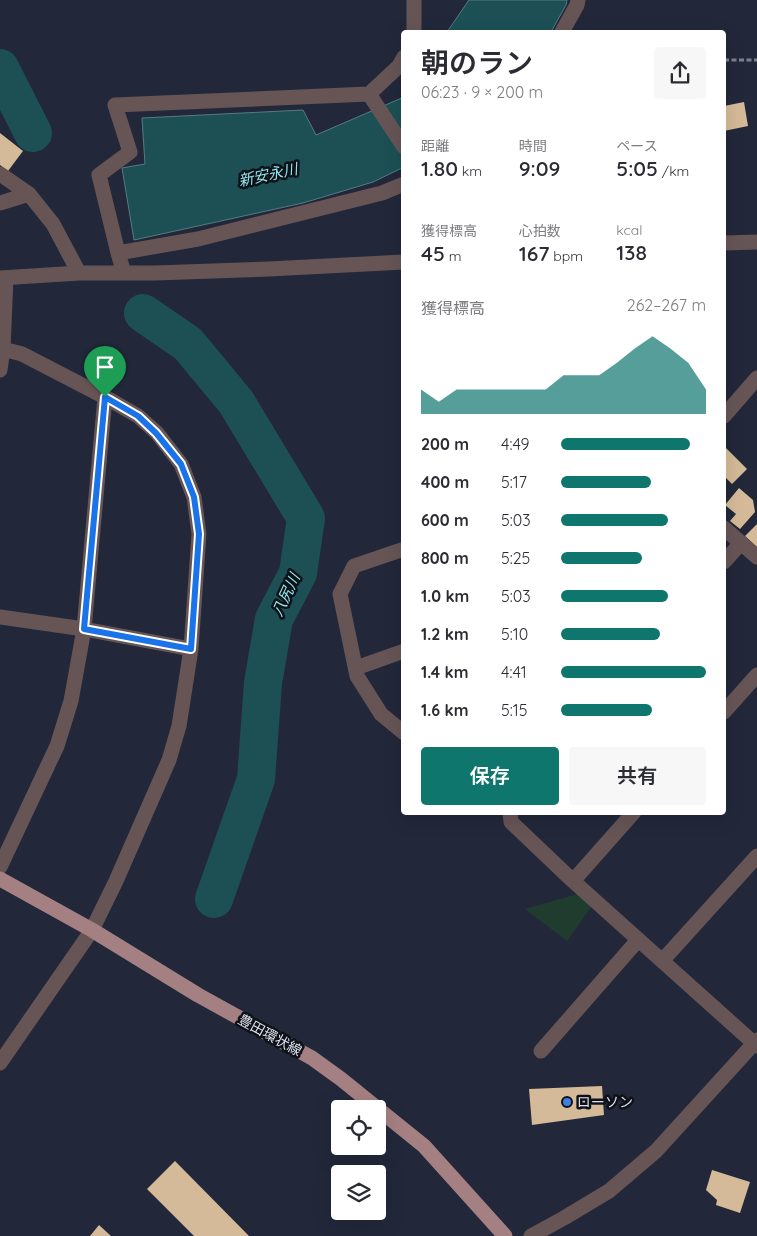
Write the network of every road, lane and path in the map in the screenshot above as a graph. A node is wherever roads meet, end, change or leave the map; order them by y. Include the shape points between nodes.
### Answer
1 (414, 0) edge
2 (578, 0) edge
3 (414, 30) edge
4 (563, 30) edge
5 (726, 60) edge
6 (757, 60) edge
7 (401, 62) edge
8 (369, 94) junction
9 (401, 142) edge
10 (0, 174) edge
11 (401, 185) edge
12 (29, 194) junction
13 (0, 203) edge
14 (757, 242) edge
15 (726, 243) edge
16 (118, 253) junction
17 (401, 262) edge
18 (79, 274) junction
19 (124, 274) junction
20 (3, 278) edge
21 (3, 349) junction
22 (0, 370) edge
23 (757, 378) edge
24 (105, 397) junction
25 (726, 414) edge
26 (726, 530) edge
27 (741, 543) junction
28 (401, 550) edge
29 (757, 557) edge
30 (726, 560) edge
31 (0, 617) edge
32 (84, 629) junction
33 (191, 649) junction
34 (401, 652) edge
35 (356, 668) junction
36 (757, 675) edge
37 (726, 710) edge
38 (401, 731) edge
39 (631, 815) edge
40 (510, 817) edge
41 (757, 856) edge
42 (0, 867) edge
43 (0, 879) edge
44 (573, 881) junction
45 (92, 930) junction
46 (638, 940) junction
47 (662, 961) junction
48 (756, 1043) edge
49 (541, 1051) dead end
50 (0, 1063) edge
51 (504, 1236) edge
52 (531, 1236) edge

1 - 3 street
2 - 4 street
5 - 6 path
7 - 8 street
8 - 9 street
8 - 16 street via 115,105 130,152 100,175
10 - 12 street
11 - 16 street via 382,193 207,236
12 - 13 street
12 - 18 street via 54,224
14 - 15 street
16 - 19 street
17 - 19 street
18 - 19 street
18 - 20 street
20 - 21 street
21 - 22 street
21 - 24 street via 22,354
23 - 25 street
24 - 32 street
24 - 33 street via 138,416 156,433 181,464 194,497 199,534
26 - 27 street
27 - 29 street
27 - 30 street
28 - 35 street via 354,566 340,594
31 - 32 street
32 - 33 street
32 - 42 street via 72,701 57,746
33 - 45 street via 179,726 169,760
34 - 35 street
35 - 38 street via 381,714
36 - 37 street
39 - 44 street
40 - 44 street
41 - 47 street
43 - 45 main road, 豊田環状線
44 - 46 street
45 - 50 street
45 - 51 main road, 豊田環状線 via 312,1058 341,1079 424,1146
46 - 47 street
46 - 49 street
47 - 48 street
48 - 52 street via 650,1157 609,1192

